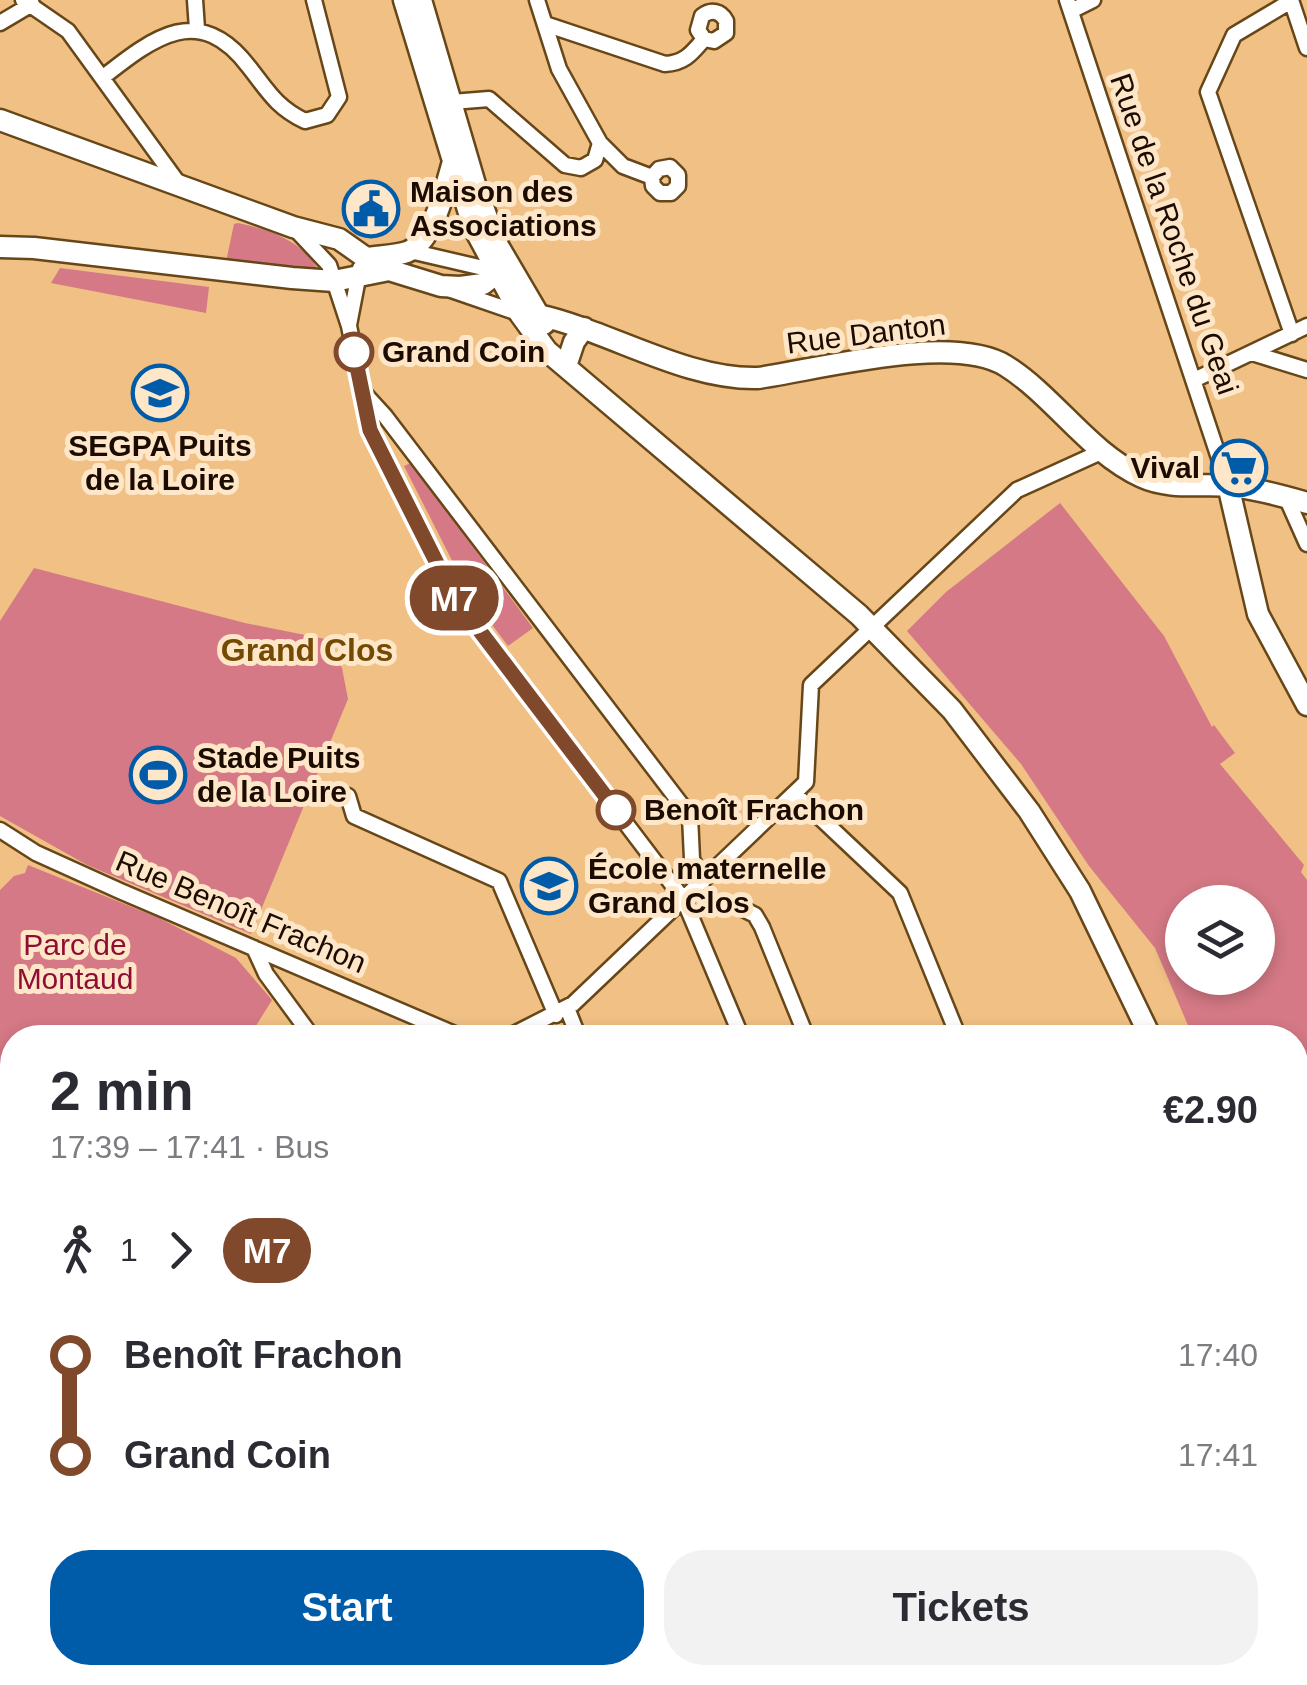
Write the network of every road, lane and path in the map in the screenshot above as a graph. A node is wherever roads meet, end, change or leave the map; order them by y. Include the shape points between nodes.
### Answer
1 (195, 0) edge
2 (314, 0) edge
3 (404, 0) edge
4 (421, 0) edge
5 (538, 0) edge
6 (1093, 0) edge
7 (1291, 0) edge
8 (28, 2) edge
9 (1069, 6) edge
10 (0, 23) edge
11 (545, 24) junction
12 (197, 30) junction
13 (704, 39) dead end
14 (1307, 48) edge
15 (102, 78) junction
16 (452, 102) junction
17 (0, 120) edge
18 (600, 143) junction
19 (452, 165) junction
20 (652, 178) dead end
21 (182, 187) junction
22 (293, 227) junction
23 (0, 247) edge
24 (410, 252) junction
25 (359, 254) junction
26 (502, 268) junction
27 (360, 278) junction
28 (334, 280) junction
29 (441, 286) junction
30 (529, 315) junction
31 (349, 326) junction
32 (1307, 326) edge
33 (584, 328) junction
34 (1292, 334) junction
35 (1252, 353) junction
36 (566, 366) junction
37 (1307, 370) edge
38 (1194, 380) junction
39 (360, 388) junction
40 (1103, 451) junction
41 (1228, 486) junction
42 (1286, 497) junction
43 (1307, 503) edge
44 (1307, 544) edge
45 (871, 626) junction
46 (1299, 673) edge
47 (1307, 705) edge
48 (795, 794) junction
49 (348, 796) dead end
50 (0, 830) edge
51 (703, 880) junction
52 (684, 900) junction
53 (741, 908) dead end
54 (254, 948) junction
55 (303, 969) junction
56 (283, 998) junction
57 (561, 1012) junction
58 (303, 1025) edge
59 (434, 1025) edge
60 (534, 1025) edge
61 (570, 1025) edge
62 (737, 1025) edge
63 (802, 1025) edge
64 (954, 1025) edge
65 (1145, 1025) edge

1 - 12 street
2 - 12 street via 339,97 327,114 305,121 283,111 243,59
3 - 19 street
4 - 16 street
5 - 11 street
6 - 9 street
7 - 14 street
7 - 34 street via 1234,35 1208,92
8 - 10 street
8 - 15 street via 68,31
9 - 38 street, Rue de la Roche du Geai
11 - 13 street via 665,64 688,58
11 - 18 street via 559,69
12 - 15 street via 147,43
15 - 21 street
16 - 18 street via 489,99 570,168 591,164
16 - 26 street
17 - 21 street
18 - 20 street via 623,166
19 - 24 street via 439,210
19 - 26 street via 473,226
21 - 22 street
22 - 25 street via 339,239
22 - 28 street via 330,265
23 - 28 street
24 - 25 street
24 - 26 street
25 - 27 street
26 - 29 street via 483,284
26 - 30 street
27 - 28 street
27 - 29 street via 398,271
27 - 31 street
28 - 31 street
29 - 30 street
30 - 33 street, Rue Danton
30 - 36 street
31 - 39 street
32 - 34 street
33 - 36 street
33 - 40 street, Rue Danton via 737,379 918,352 977,354 1005,366
34 - 35 street
35 - 37 street
35 - 38 street
36 - 45 street
38 - 41 street, Rue de la Roche du Geai
39 - 51 street via 690,816 692,859
39 - 52 street via 370,430 454,597
40 - 41 street, Rue Danton via 1146,479
40 - 45 street via 1017,490
41 - 42 street, Rue Danton
41 - 46 street via 1258,614
42 - 43 street, Rue Danton
42 - 44 street
45 - 48 street via 811,686 806,782
45 - 65 street via 952,710 1029,811 1080,891
46 - 47 street
48 - 51 street
48 - 64 street via 900,893
49 - 57 street via 354,816 499,881
50 - 54 street, Rue Benoît Frachon via 36,853
51 - 52 street
52 - 57 street
52 - 62 street
53 - 63 street via 762,928
54 - 55 street, Rue Benoît Frachon
54 - 56 street
55 - 56 street
55 - 59 street, Rue Benoît Frachon
56 - 58 street
57 - 60 street
57 - 61 street

